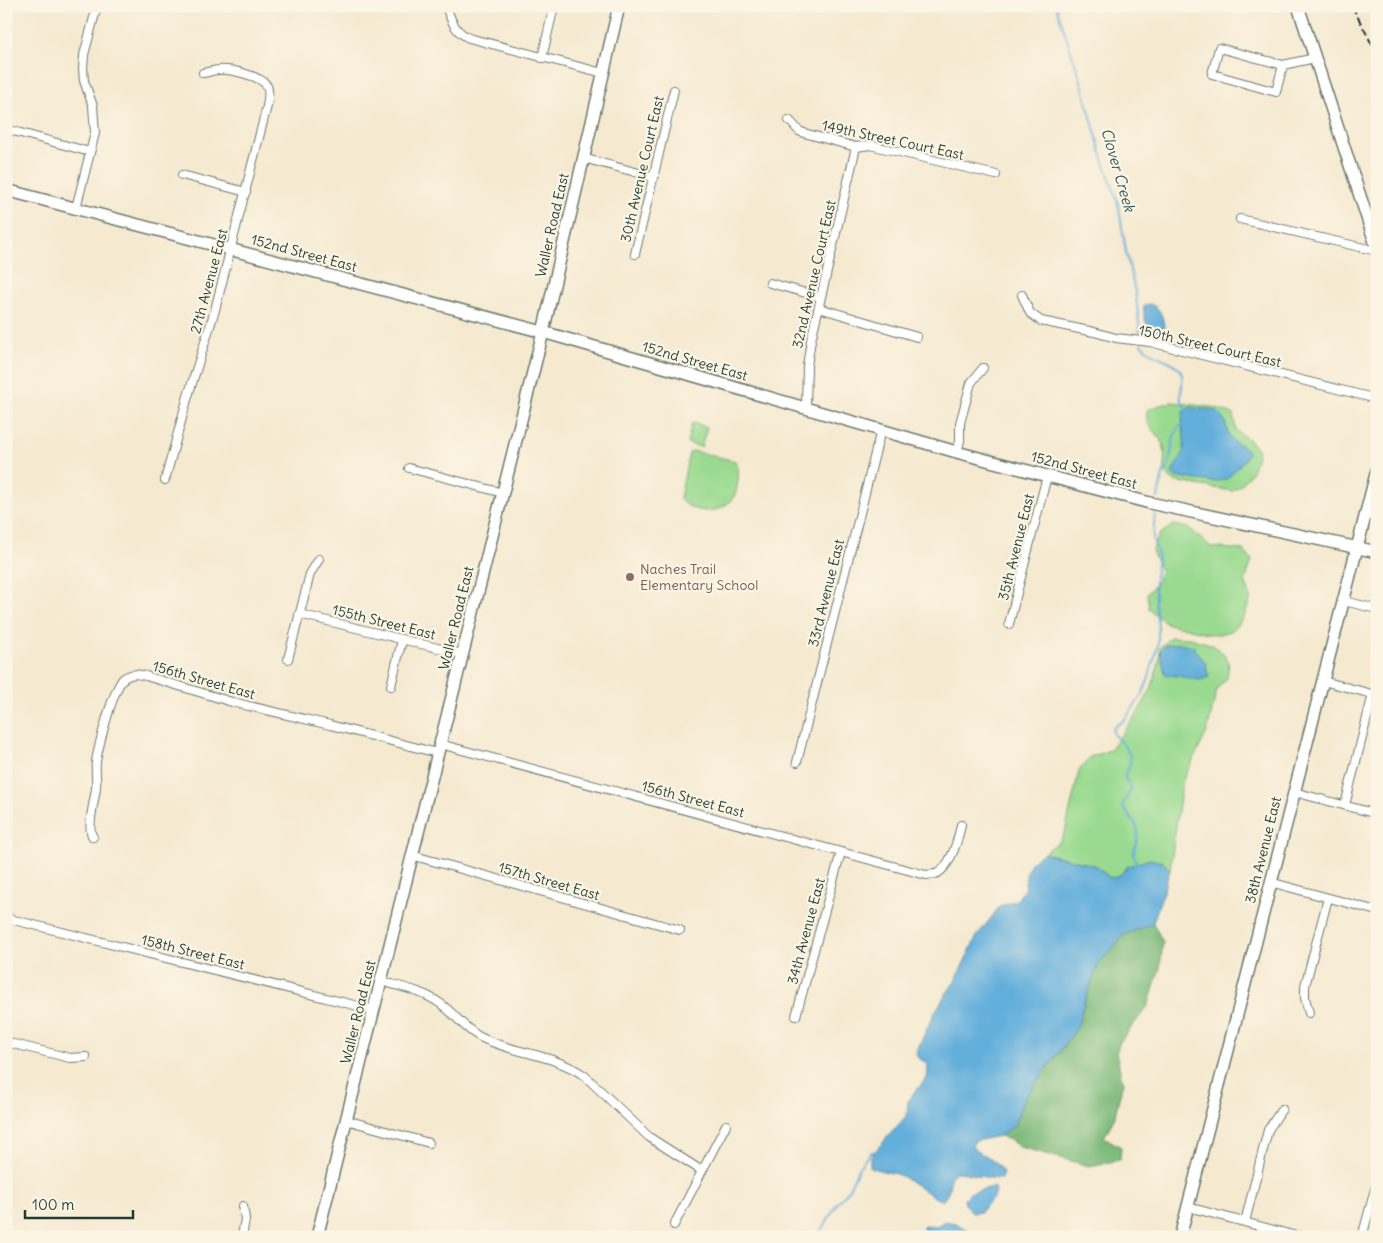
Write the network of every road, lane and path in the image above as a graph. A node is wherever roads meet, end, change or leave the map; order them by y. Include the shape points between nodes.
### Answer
1 (97, 6) edge
2 (554, 6) edge
3 (619, 6) edge
4 (1298, 6) edge
5 (447, 9) dead end
6 (542, 58) junction
7 (1315, 58) junction
8 (1282, 65) junction
9 (204, 73) dead end
10 (603, 74) junction
11 (674, 90) dead end
12 (790, 120) dead end
13 (6, 129) edge
14 (856, 147) junction
15 (90, 152) junction
16 (583, 158) junction
17 (182, 175) dead end
18 (996, 175) dead end
19 (654, 177) junction
20 (6, 190) edge
21 (246, 192) junction
22 (76, 208) junction
23 (1240, 219) dead end
24 (230, 250) junction
25 (1377, 250) edge
26 (635, 254) dead end
27 (770, 283) dead end
28 (1022, 295) dead end
29 (820, 297) junction
30 (819, 308) junction
31 (543, 332) junction
32 (917, 337) dead end
33 (983, 368) dead end
34 (1377, 399) edge
35 (806, 408) junction
36 (881, 430) junction
37 (957, 452) junction
38 (408, 468) dead end
39 (1377, 470) edge
40 (1047, 476) junction
41 (165, 480) dead end
42 (502, 493) junction
43 (1373, 501) edge
44 (1356, 548) junction
45 (1377, 552) edge
46 (319, 560) dead end
47 (1344, 601) junction
48 (1377, 609) edge
49 (299, 614) junction
50 (1009, 624) dead end
51 (402, 640) junction
52 (462, 654) junction
53 (288, 659) dead end
54 (1322, 681) junction
55 (391, 686) dead end
56 (1375, 694) edge
57 (438, 749) junction
58 (797, 762) dead end
59 (1294, 792) junction
60 (1344, 805) junction
61 (1377, 814) edge
62 (961, 825) dead end
63 (94, 837) dead end
64 (841, 852) junction
65 (412, 855) junction
66 (1270, 882) junction
67 (1328, 898) junction
68 (1377, 911) edge
69 (6, 918) edge
70 (680, 930) dead end
71 (381, 981) junction
72 (374, 1010) junction
73 (1308, 1013) dead end
74 (796, 1016) dead end
75 (6, 1042) edge
76 (86, 1057) dead end
77 (1282, 1109) dead end
78 (346, 1120) junction
79 (726, 1125) dead end
80 (428, 1143) dead end
81 (702, 1171) junction
82 (1377, 1182) edge
83 (243, 1206) dead end
84 (1188, 1207) junction
85 (1245, 1222) junction
86 (674, 1225) dead end
87 (242, 1237) edge
88 (317, 1237) edge
89 (1180, 1237) edge
90 (1300, 1237) edge
91 (1362, 1237) edge

1 - 15 street via 83,62 84,81 95,116
2 - 6 street
3 - 10 street, Waller Road East
4 - 7 street
5 - 6 street via 453,25 461,34
6 - 10 street
7 - 8 street
7 - 25 street
8 - 8 street via 1219,48 1212,74 1276,92
9 - 21 street, 27th Avenue East via 226,70 258,78 268,87 267,106
10 - 16 street, Waller Road East
11 - 19 street, 30th Avenue Court East
12 - 14 street, 149th Street Court East via 799,131
13 - 15 street
14 - 18 street, 149th Street Court East via 870,145
14 - 29 street, 32nd Avenue Court East
15 - 22 street
16 - 19 street
16 - 31 street, Waller Road East
17 - 21 street
19 - 26 street, 30th Avenue Court East
20 - 22 street, 152nd Street East
21 - 24 street, 27th Avenue East
22 - 24 street, 152nd Street East
23 - 25 street
24 - 31 street, 152nd Street East
24 - 41 street, 27th Avenue East
27 - 29 street
28 - 34 street, 150th Street Court East via 1030,314 1041,321 1116,338 1150,342
29 - 30 street, 32nd Avenue Court East
30 - 32 street
30 - 35 street, 32nd Avenue Court East via 807,366
31 - 35 street, 152nd Street East
31 - 42 street, Waller Road East
33 - 37 street via 971,383 960,423
35 - 36 street, 152nd Street East
36 - 37 street, 152nd Street East
36 - 58 street, 33rd Avenue East
37 - 40 street, 152nd Street East
38 - 42 street
39 - 43 street, 38th Avenue East
40 - 44 street, 152nd Street East via 1218,519
40 - 50 street, 35th Avenue East
42 - 52 street, Waller Road East
43 - 44 street, 38th Avenue East
44 - 45 street, 152nd Street East
44 - 47 street, 38th Avenue East
46 - 49 street via 310,574
47 - 48 street
47 - 54 street, 38th Avenue East
49 - 51 street, 155th Street East
49 - 53 street
51 - 52 street, 155th Street East
51 - 55 street
52 - 57 street, Waller Road East
54 - 56 street
54 - 59 street, 38th Avenue East
56 - 60 street
57 - 63 street, 156th Street East via 232,702 134,674 119,684 101,738 90,825
57 - 64 street, 156th Street East
57 - 65 street, Waller Road East
59 - 60 street
59 - 66 street, 38th Avenue East
60 - 61 street
62 - 64 street, 156th Street East via 952,855 939,872 926,875
64 - 74 street, 34th Avenue East
65 - 70 street, 157th Street East
65 - 71 street, Waller Road East
66 - 67 street
66 - 84 street, 38th Avenue East
67 - 68 street
67 - 73 street via 1305,986
69 - 72 street, 158th Street East
71 - 72 street, Waller Road East
71 - 81 street via 434,999 485,1040 553,1059 573,1068 649,1137
72 - 78 street, Waller Road East
75 - 76 street via 70,1058
77 - 85 street via 1268,1130
78 - 80 street
78 - 88 street, Waller Road East
79 - 81 street
81 - 86 street
82 - 91 street
83 - 87 street
84 - 85 street
84 - 89 street, 38th Avenue East
85 - 90 street

